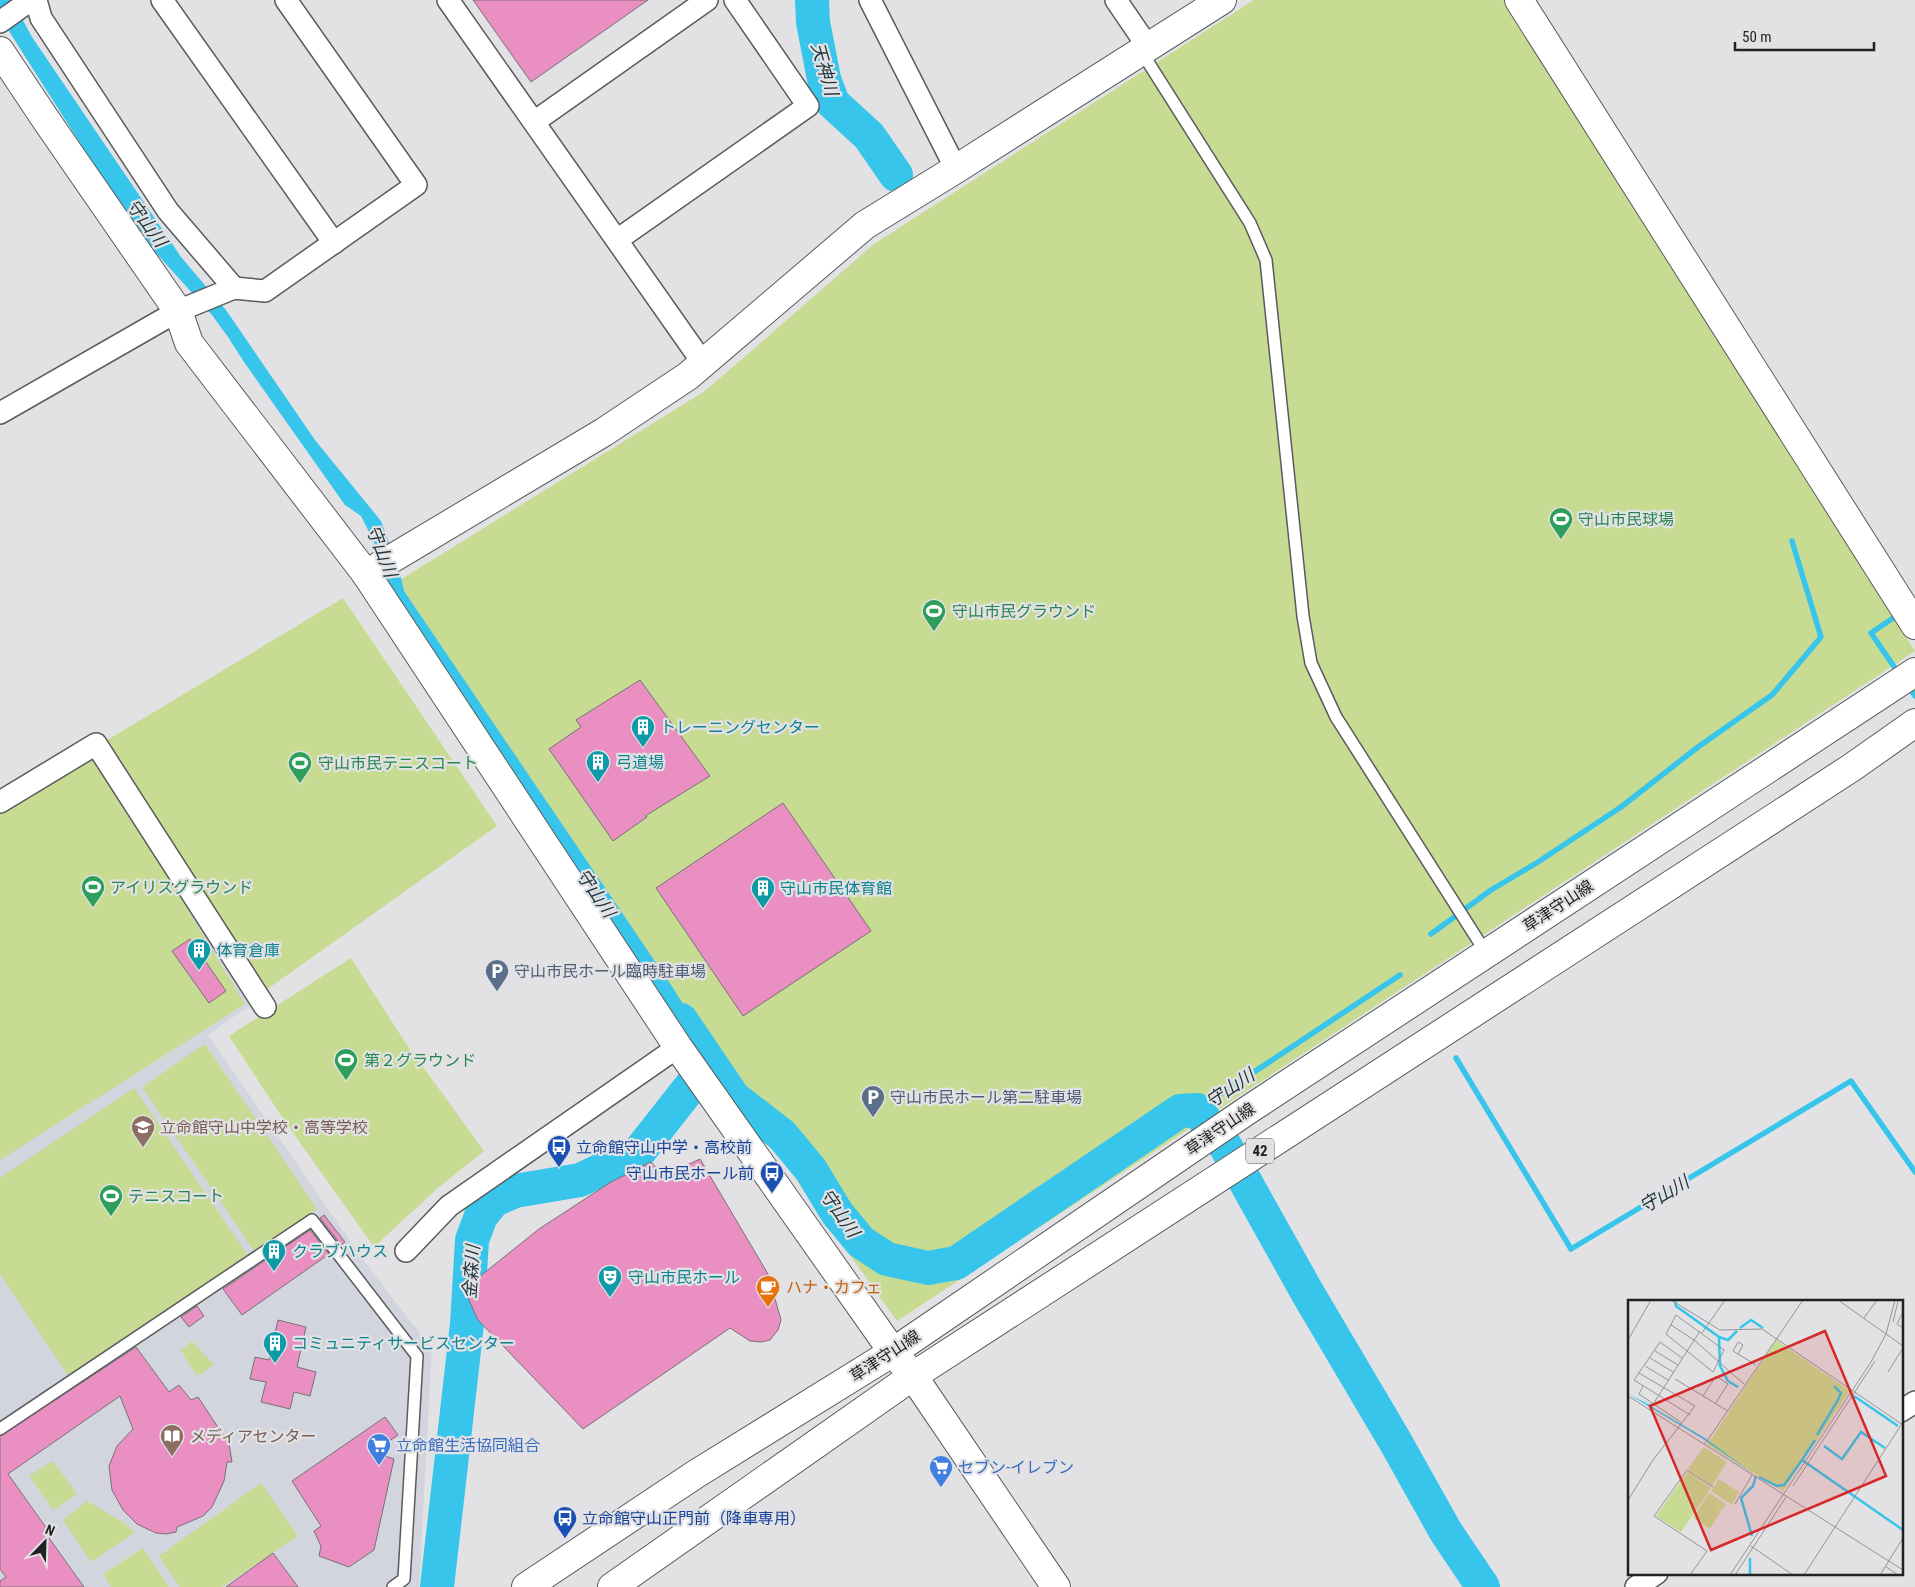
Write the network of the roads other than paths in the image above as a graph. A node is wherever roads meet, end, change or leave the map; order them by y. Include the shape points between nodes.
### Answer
1 (31, 0) edge
2 (36, 0) edge
3 (162, 0) edge
4 (286, 0) edge
5 (448, 0) edge
6 (707, 0) edge
7 (736, 0) edge
8 (870, 0) edge
9 (1116, 0) edge
10 (1222, 0) edge
11 (1519, 0) edge
12 (0, 22) edge
13 (1144, 49) junction
14 (0, 51) edge
15 (534, 122) junction
16 (956, 169) junction
17 (617, 240) junction
18 (334, 244) junction
19 (234, 288) junction
20 (178, 311) junction
21 (703, 363) junction
22 (0, 413) edge
23 (366, 574) junction
24 (1915, 625) edge
25 (1915, 672) edge
26 (1915, 723) edge
27 (0, 802) edge
28 (1481, 945) dead end
29 (265, 1007) dead end
30 (684, 1055) junction
31 (406, 1251) dead end
32 (893, 1352) junction
33 (913, 1376) junction
34 (1915, 1402) edge
35 (1902, 1410) edge
36 (0, 1429) edge
37 (1656, 1574) edge
38 (393, 1587) edge
39 (526, 1587) edge
40 (612, 1587) edge
41 (1056, 1587) edge
42 (1636, 1587) edge

1 - 12 street
2 - 19 street via 41,18 168,211
3 - 18 street
4 - 18 street via 416,185
5 - 15 street
6 - 15 street
7 - 17 street via 808,106
8 - 16 street
9 - 13 street
10 - 13 street
11 - 24 street
13 - 16 street
13 - 28 lane via 1250,223 1266,260 1303,616 1311,663 1336,717
14 - 20 street
15 - 17 street
16 - 21 street via 865,225
17 - 21 street
18 - 19 street via 265,291
19 - 20 street
20 - 22 street
20 - 23 street via 189,343
21 - 23 street via 604,432
23 - 30 street
25 - 32 street, 草津守山線 / 42 via 1248,1110
26 - 33 street, 草津守山線 / 42
27 - 29 street via 96,744
30 - 31 street via 449,1206
30 - 32 street
32 - 33 street
32 - 39 street, 草津守山線 / 42 via 696,1474
33 - 40 street, 草津守山線 / 42
33 - 41 street
34 - 35 street
36 - 38 lane via 312,1220 417,1356 404,1579
37 - 42 street

